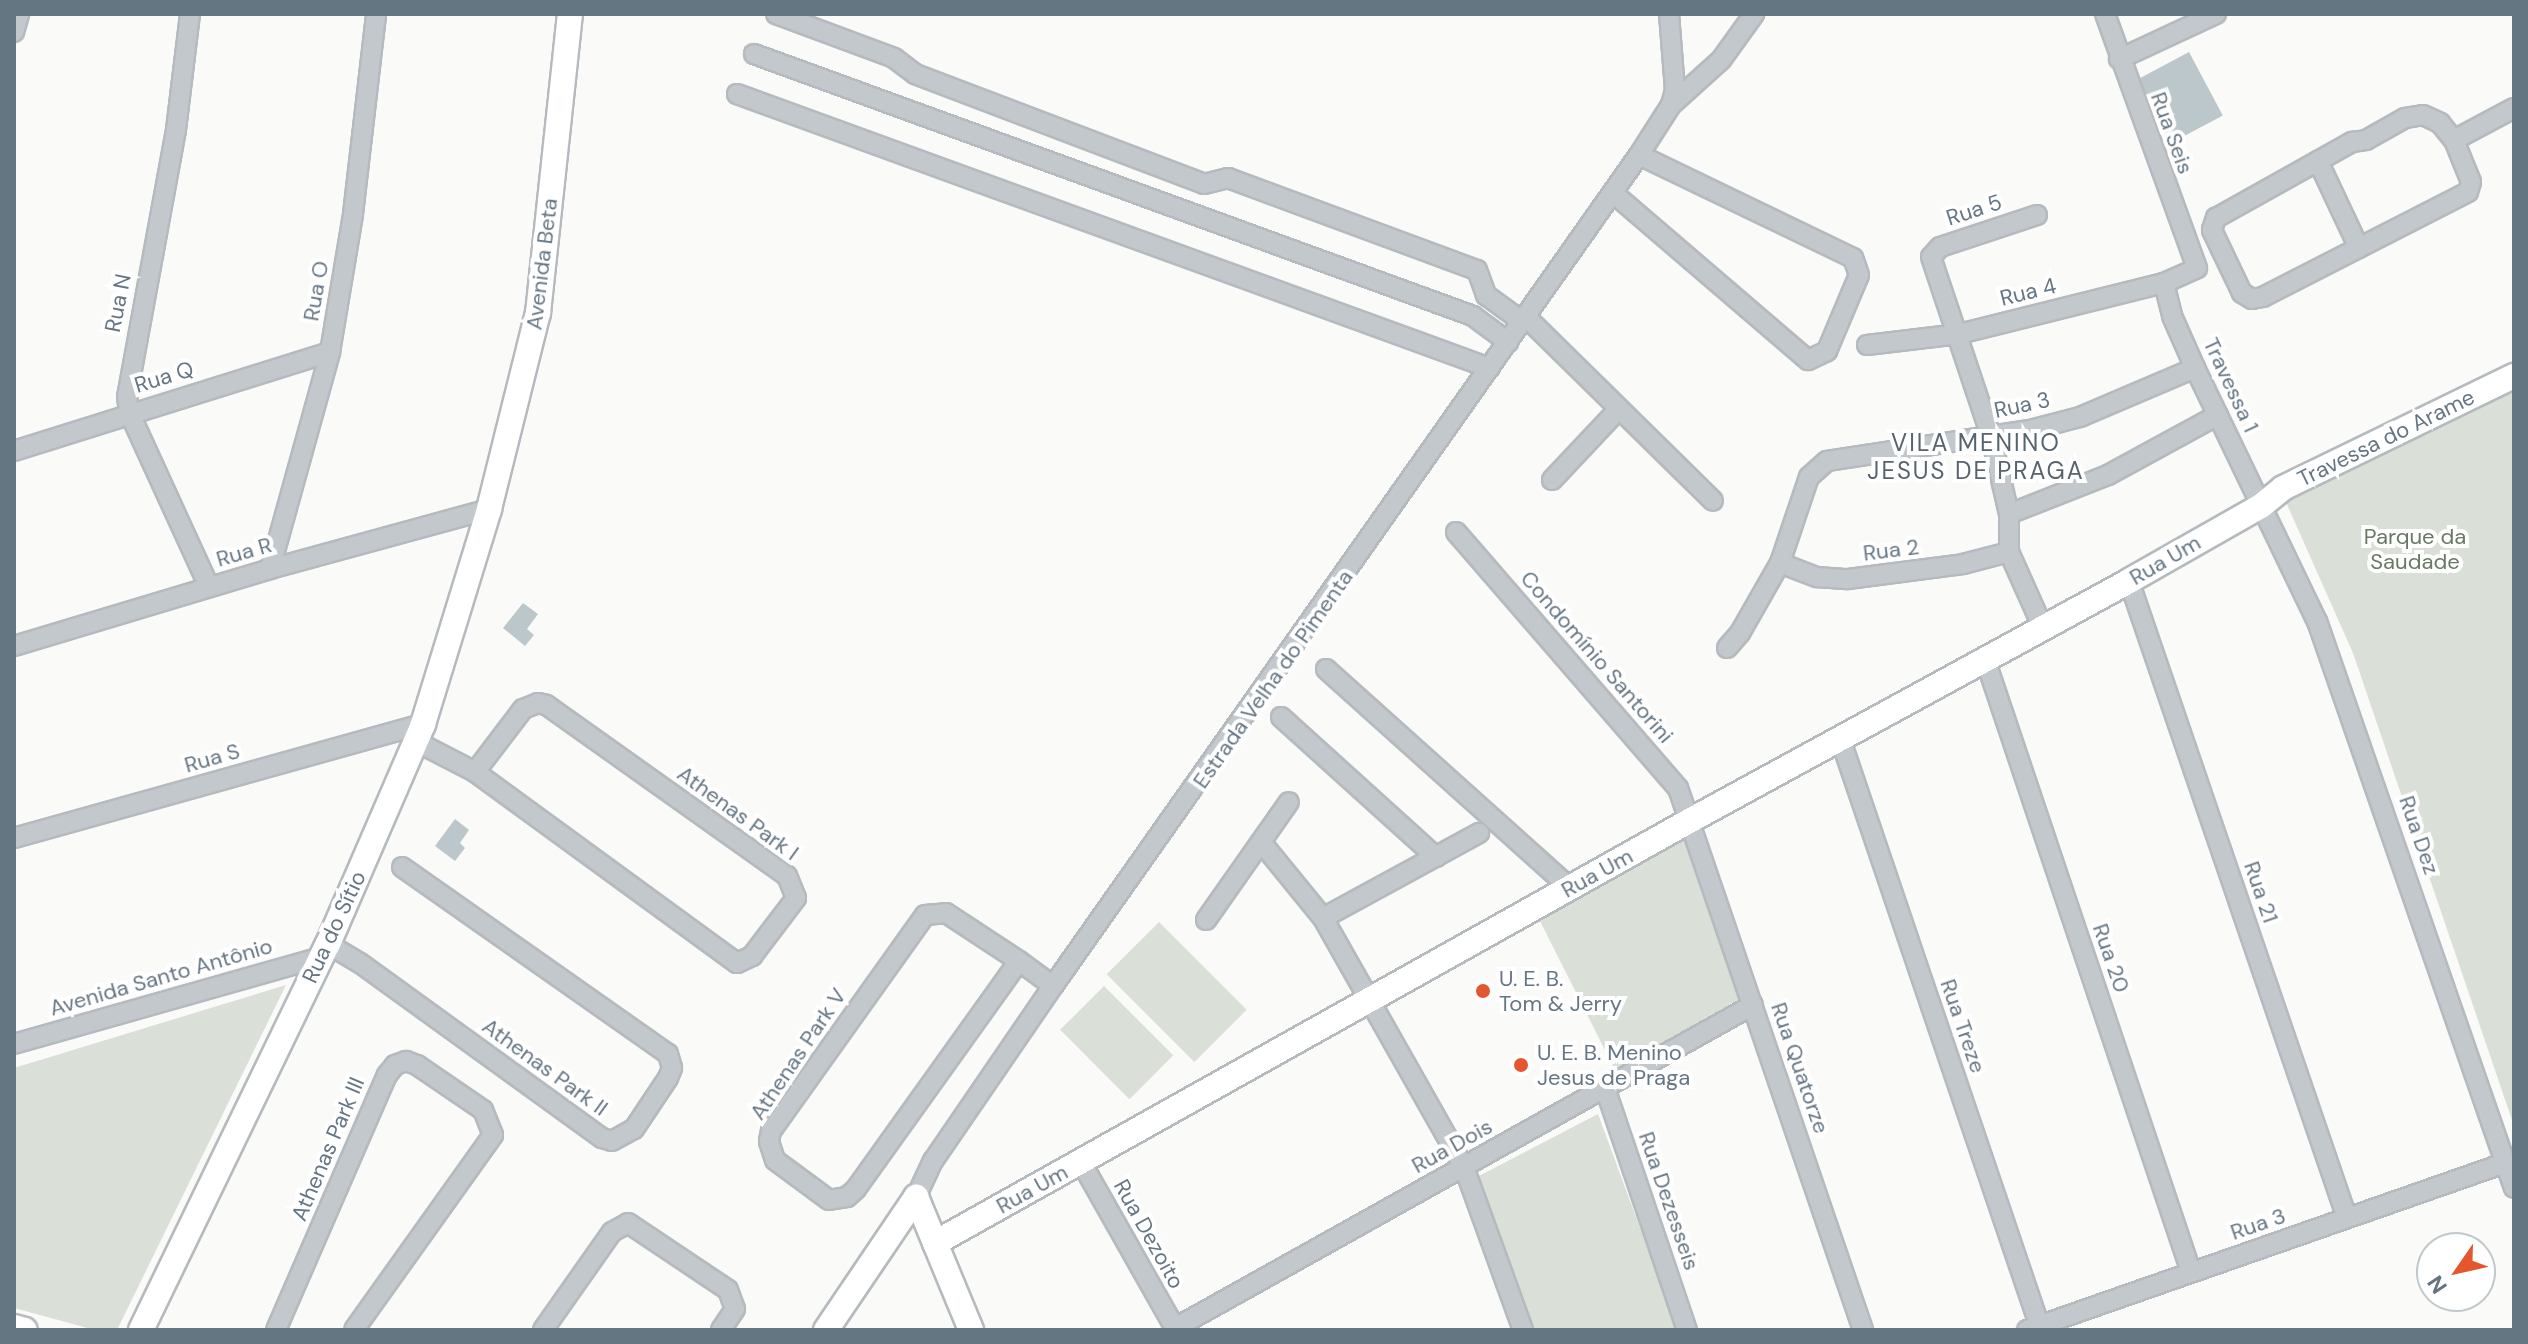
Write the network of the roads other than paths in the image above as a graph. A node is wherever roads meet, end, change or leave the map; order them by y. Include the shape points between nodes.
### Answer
1 (19, 14) edge
2 (190, 14) edge
3 (376, 14) edge
4 (570, 14) edge
5 (776, 14) edge
6 (1669, 14) edge
7 (1754, 14) edge
8 (2105, 14) edge
9 (2216, 14) edge
10 (14, 32) edge
11 (754, 54) dead end
12 (2119, 59) junction
13 (737, 94) dead end
14 (1671, 105) junction
15 (2514, 108) edge
16 (2454, 140) junction
17 (1639, 155) junction
18 (2318, 161) junction
19 (1613, 193) junction
20 (2037, 215) dead end
21 (2359, 248) junction
22 (2197, 268) joint
23 (2164, 283) junction
24 (1524, 320) junction
25 (1959, 334) junction
26 (1508, 342) junction
27 (1867, 345) dead end
28 (330, 352) junction
29 (1490, 368) junction
30 (2195, 368) junction
31 (2514, 376) edge
32 (1619, 409) junction
33 (129, 412) junction
34 (2218, 415) junction
35 (1991, 436) junction
36 (14, 451) edge
37 (1552, 480) dead end
38 (1713, 501) dead end
39 (2261, 506) junction
40 (489, 509) junction
41 (2009, 514) junction
42 (1456, 532) dead end
43 (2009, 552) junction
44 (1780, 563) junction
45 (270, 569) junction
46 (2129, 581) junction
47 (209, 587) junction
48 (2043, 628) junction
49 (14, 646) edge
50 (1727, 648) dead end
51 (1985, 659) junction
52 (1326, 669) dead end
53 (1281, 717) dead end
54 (420, 733) junction
55 (1840, 738) junction
56 (475, 772) junction
57 (1289, 802) dead end
58 (1691, 820) junction
59 (1479, 833) dead end
60 (14, 838) edge
61 (1261, 842) junction
62 (1436, 857) junction
63 (402, 867) dead end
64 (1570, 888) junction
65 (1323, 918) junction
66 (1206, 920) dead end
67 (325, 950) junction
68 (1019, 961) junction
69 (1053, 986) junction
70 (1369, 1001) junction
71 (1753, 1005) junction
72 (14, 1044) edge
73 (1605, 1088) junction
74 (1081, 1162) junction
75 (2505, 1163) junction
76 (1464, 1167) junction
77 (2514, 1188) edge
78 (916, 1197) junction
79 (2347, 1218) junction
80 (935, 1243) junction
81 (2191, 1272) junction
82 (14, 1327) edge
83 (2036, 1328) edge
84 (1175, 1329) edge
85 (25, 1330) edge
86 (141, 1330) edge
87 (276, 1330) edge
88 (354, 1330) edge
89 (543, 1330) edge
90 (721, 1330) edge
91 (826, 1330) edge
92 (971, 1330) edge
93 (1523, 1330) edge
94 (1687, 1330) edge
95 (1863, 1330) edge

1 - 10 street
2 - 33 street, Rua N via 176,130 127,379
3 - 28 street, Rua O via 353,214
4 - 40 main road, Avenida Beta via 538,313
5 - 24 street via 894,58 915,74 1204,184 1228,178 1477,270 1486,295
6 - 14 street, Estrada Velha do Pimenta via 1676,77
7 - 14 street via 1721,60
8 - 12 street, Rua Seis
9 - 12 street
11 - 26 street via 1473,316
12 - 22 street, Rua Seis
13 - 29 street
14 - 17 street, Estrada Velha do Pimenta
15 - 16 street
16 - 18 street via 2431,118 2413,116
16 - 21 street via 2471,182 2468,192
17 - 19 street, Estrada Velha do Pimenta
17 - 19 street via 1853,258 1859,275 1827,351 1808,360
18 - 21 street
18 - 21 street via 2223,212 2212,230 2242,293 2252,299
19 - 24 street, Estrada Velha do Pimenta
20 - 25 street, Rua 5 via 1940,247 1931,257
22 - 23 street, Rua 4
23 - 25 street, Rua 4
23 - 30 street, Travessa 1
24 - 26 street, Estrada Velha do Pimenta
24 - 32 street
25 - 27 street, Rua 4
25 - 35 street
26 - 29 street, Estrada Velha do Pimenta
28 - 33 street, Rua Q
28 - 45 street, Rua O
29 - 69 street, Estrada Velha do Pimenta
30 - 34 street, Travessa 1
30 - 35 street, Rua 3 via 2080,417
31 - 39 main road, Travessa do Arame via 2283,488
32 - 37 street
32 - 38 street
33 - 36 street, Rua Q
33 - 47 street, Rua N
34 - 39 street, Travessa 1
34 - 41 street via 2108,475
35 - 41 street
35 - 44 street, Rua 3 via 1827,461 1809,477
39 - 46 main road, Rua Um
39 - 75 street, Rua Dez via 2317,621
40 - 45 street, Rua R
40 - 54 main road, Rua do Sítio
41 - 43 street
42 - 58 street, Condomínio Santorini via 1678,788
43 - 44 street, Rua 2 via 1963,564 1848,579 1817,577
43 - 48 street
44 - 50 street, Rua 3
45 - 47 street, Rua R
46 - 48 main road, Rua Um
46 - 79 street, Rua 21
47 - 49 street, Rua R
48 - 51 main road, Rua Um
51 - 55 main road, Rua Um
51 - 81 street, Rua 20
52 - 64 street
53 - 62 street
54 - 56 street, Athenas Park I
54 - 60 street, Rua S
54 - 67 main road, Rua do Sítio
55 - 58 main road, Rua Um
55 - 83 street, Rua Treze
56 - 56 street, Athenas Park I via 737,963 752,956 796,898 787,876 546,705 523,709
57 - 61 street
58 - 64 main road, Rua Um
58 - 71 street, Rua Quatorze
59 - 62 street
61 - 65 street
61 - 66 street
62 - 65 street
63 - 67 street, Athenas Park II via 668,1054 668,1078 634,1129 612,1141 602,1138 360,963
64 - 70 main road, Rua Um
65 - 70 street
67 - 72 street, Avenida Santo Antônio
67 - 86 main road, Rua do Sítio
68 - 68 street, Athenas Park V via 946,913 925,915 771,1131 775,1160 829,1200 847,1197
68 - 69 street, Athenas Park V
69 - 78 street, Estrada Velha do Pimenta via 933,1161
70 - 74 main road, Rua Um
70 - 76 street
71 - 73 street, Rua Dois
71 - 95 street, Rua Quatorze
73 - 76 street, Rua Dois
73 - 94 street, Rua Dezesseis
74 - 80 main road, Rua Um
74 - 84 street, Rua Dezoito
75 - 77 street, Rua Dez
75 - 79 street, Rua 3
76 - 84 street, Rua Dois
76 - 93 street
78 - 80 main road
78 - 91 main road, Estrada Velha do Pimenta
79 - 81 street, Rua 3
80 - 92 main road
81 - 83 street, Rua 3
82 - 85 main road
87 - 88 street, Athenas Park III via 387,1075 406,1061 483,1110 493,1135
89 - 90 street via 612,1232 628,1223 728,1290 735,1309

